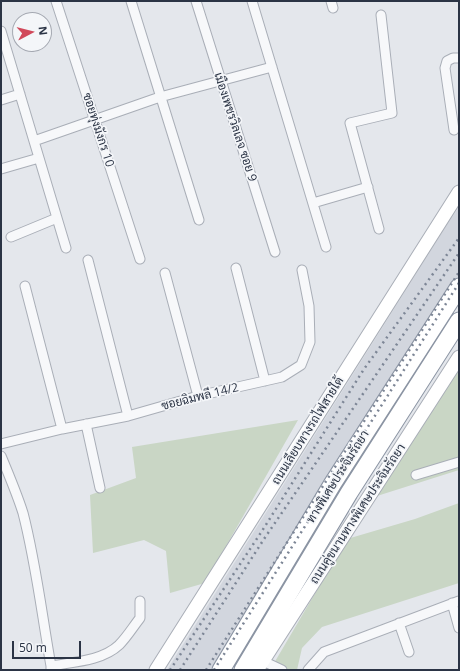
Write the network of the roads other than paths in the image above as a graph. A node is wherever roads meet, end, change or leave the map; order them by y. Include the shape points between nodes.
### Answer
1 (56, 1) edge
2 (131, 1) edge
3 (196, 1) edge
4 (252, 1) edge
5 (381, 15) dead end
6 (1, 31) edge
7 (459, 58) edge
8 (272, 67) junction
9 (220, 81) junction
10 (20, 94) junction
11 (160, 97) junction
12 (1, 100) edge
13 (94, 120) junction
14 (454, 130) dead end
15 (34, 140) junction
16 (39, 158) junction
17 (1, 169) edge
18 (368, 187) junction
19 (459, 192) edge
20 (313, 203) junction
21 (57, 218) junction
22 (199, 220) dead end
23 (379, 229) dead end
24 (11, 236) dead end
25 (326, 247) dead end
26 (66, 248) dead end
27 (275, 252) dead end
28 (140, 259) dead end
29 (88, 260) dead end
30 (236, 268) dead end
31 (302, 270) dead end
32 (165, 273) dead end
33 (25, 286) dead end
34 (459, 287) edge
35 (459, 321) edge
36 (459, 357) edge
37 (265, 381) junction
38 (198, 396) junction
39 (128, 416) junction
40 (86, 424) junction
41 (62, 429) junction
42 (1, 444) edge
43 (1, 456) edge
44 (459, 462) edge
45 (416, 475) dead end
46 (100, 488) dead end
47 (140, 602) dead end
48 (455, 602) edge
49 (399, 623) junction
50 (459, 628) edge
51 (409, 652) dead end
52 (260, 665) edge
53 (51, 668) edge
54 (156, 670) edge
55 (221, 670) edge
56 (244, 670) edge
57 (282, 670) edge
58 (308, 670) edge

1 - 13 street, ซอยทุ่งมังกร 10
2 - 11 street
3 - 9 street, เมืองเพชรวิลเลจ ซอย 9
4 - 8 street
5 - 18 street via 392,113 350,123
6 - 10 street
7 - 14 street via 447,61 445,68
8 - 9 street
8 - 20 street
9 - 11 street
9 - 27 street, เมืองเพชรวิลเลจ ซอย 9
10 - 12 street
10 - 15 street
11 - 13 street
11 - 22 street
13 - 15 street
13 - 28 street, ซอยทุ่งมังกร 10
15 - 16 street
16 - 17 street
16 - 21 street
18 - 20 street
18 - 23 street
19 - 54 main road, ถนนเลียบทางรถไฟสายใต้
20 - 25 street
21 - 24 street
21 - 26 street
29 - 39 street
30 - 37 street
31 - 37 street, ซอยฉิมพลี 14/2 via 309,306 310,342 301,365 282,377
32 - 38 street
33 - 41 street
34 - 55 highway, ทางพิเศษประจิมรัถยา via 333,483
35 - 56 highway, ทางพิเศษประจิมรัถยา via 349,493
36 - 52 main road, ถนนคู่ขนานทางพิเศษประจิมรัถยา
37 - 38 street, ซอยฉิมพลี 14/2
38 - 39 street, ซอยฉิมพลี 14/2
39 - 40 street, ซอยฉิมพลี 14/2
40 - 41 street, ซอยฉิมพลี 14/2
40 - 46 street
41 - 42 street, ซอยฉิมพลี 14/2
43 - 53 street via 23,514
44 - 45 street
47 - 53 street via 140,618 119,645 111,651
48 - 49 street
48 - 50 street
49 - 51 street
49 - 58 street via 324,652
52 - 57 street

